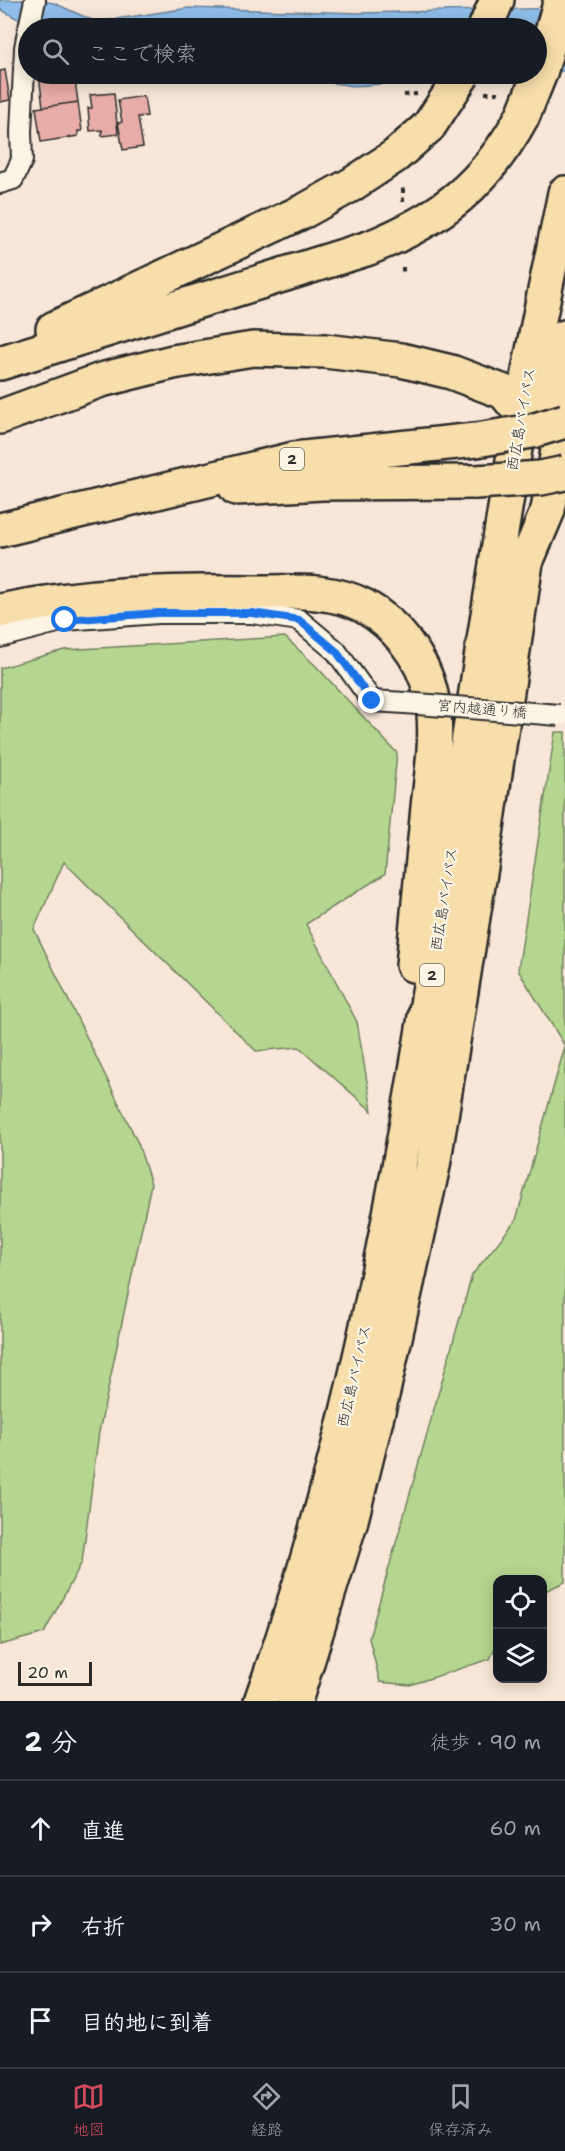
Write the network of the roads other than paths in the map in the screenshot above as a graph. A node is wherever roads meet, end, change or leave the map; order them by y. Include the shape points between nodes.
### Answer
1 (35, 0) edge
2 (497, 0) edge
3 (561, 0) edge
4 (32, 18) edge
5 (489, 18) edge
6 (547, 49) edge
7 (24, 84) edge
8 (456, 84) edge
9 (536, 84) edge
10 (0, 183) edge
11 (565, 194) edge
12 (561, 224) edge
13 (565, 338) edge
14 (0, 362) edge
15 (565, 408) edge
16 (521, 412) junction
17 (0, 417) edge
18 (554, 431) edge
19 (565, 473) edge
20 (112, 504) junction
21 (0, 530) edge
22 (526, 562) junction
23 (0, 610) edge
24 (0, 637) edge
25 (418, 699) junction
26 (562, 715) edge
27 (375, 1282) junction
28 (261, 1701) edge
29 (295, 1701) edge

1 - 4 street
2 - 5 highway
3 - 6 highway, bridge
7 - 10 street via 22,160 13,178
8 - 14 highway, bridge via 429,126 395,156 351,185 48,332
9 - 14 highway, bridge via 510,139 489,168 434,217 403,235
11 - 12 highway, 西広島バイパス / 2
12 - 16 highway, 西広島バイパス / 2
13 - 18 highway, 2
15 - 22 highway, 西広島バイパス / 2 via 548,510
16 - 17 highway via 504,392 451,372 400,360 326,351 253,349 173,362 101,380
16 - 18 highway
16 - 27 highway, 西広島バイパス / 2 via 419,1059
18 - 20 highway, 2, bridge via 294,459
18 - 22 highway, 2
19 - 20 highway, bridge via 475,482 322,483 195,491
20 - 21 highway, 2
22 - 29 highway, 西広島バイパス / 2 via 433,1166 351,1520
23 - 25 highway via 147,592 277,592 339,597 363,605 382,618 414,653 424,674
24 - 25 street, 宮内越通り橋 via 65,620 158,613 276,616 299,620 336,651 372,701
25 - 26 street, 宮内越通り橋, bridge
25 - 27 highway via 435,742 393,1168
27 - 28 highway, 西広島バイパス / 2 via 327,1488 285,1636

